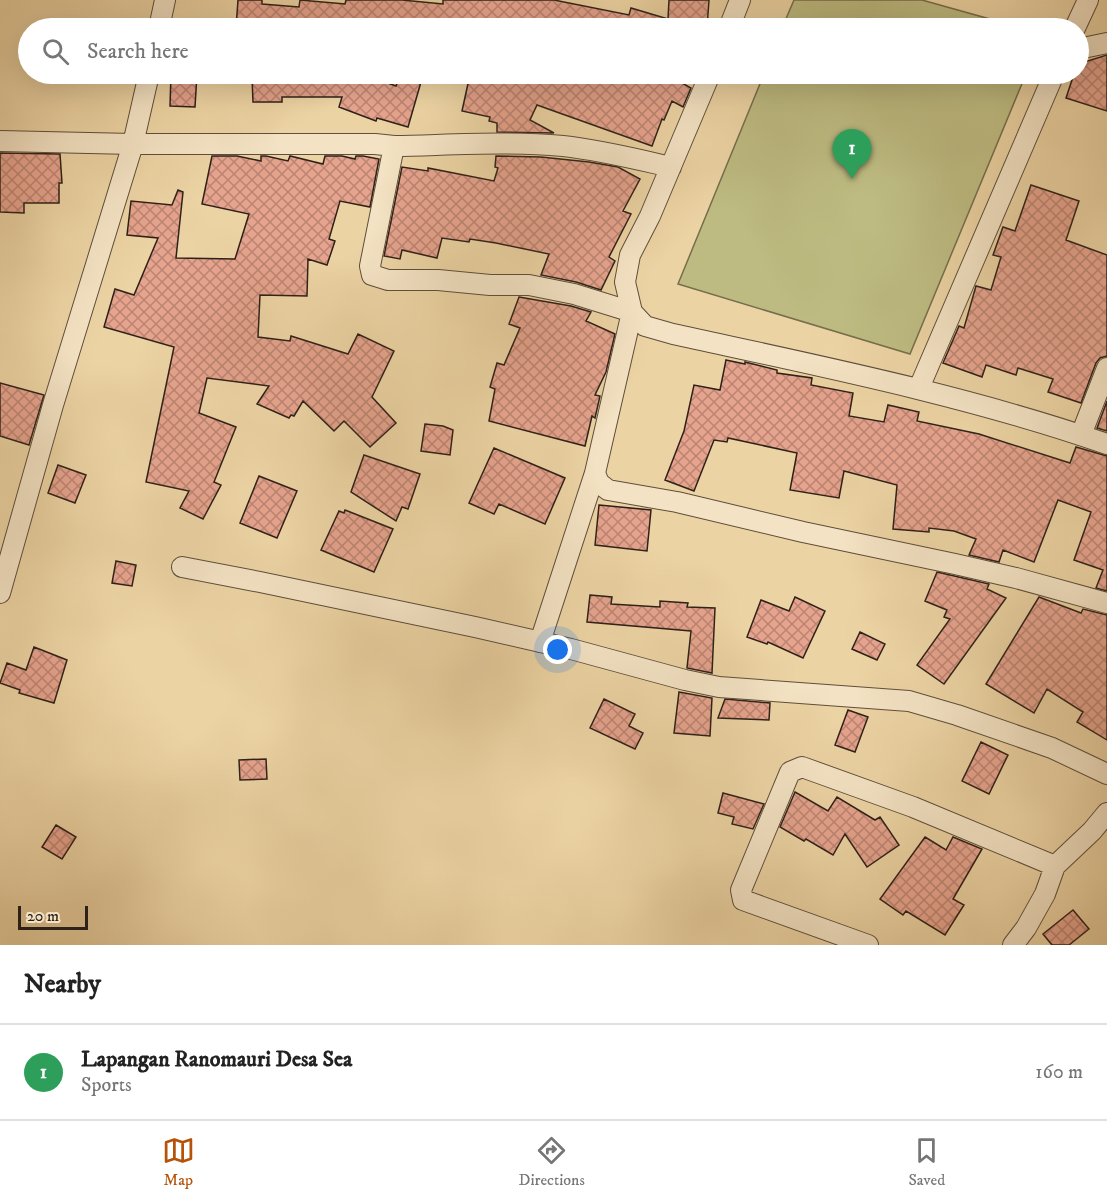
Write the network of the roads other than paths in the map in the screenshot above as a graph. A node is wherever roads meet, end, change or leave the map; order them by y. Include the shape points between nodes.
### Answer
1 (165, 0) edge
2 (740, 0) edge
3 (1088, 0) edge
4 (161, 18) edge
5 (733, 18) edge
6 (1079, 18) edge
7 (1107, 43) edge
8 (1089, 47) edge
9 (147, 84) edge
10 (706, 84) edge
11 (1050, 84) edge
12 (0, 141) edge
13 (134, 144) junction
14 (394, 146) junction
15 (671, 167) junction
16 (632, 312) junction
17 (1107, 368) edge
18 (919, 388) junction
19 (1081, 435) junction
20 (1107, 444) edge
21 (595, 473) junction
22 (182, 567) dead end
23 (0, 594) edge
24 (1107, 603) edge
25 (540, 642) junction
26 (1107, 774) edge
27 (1107, 813) edge
28 (1056, 866) junction
29 (868, 945) edge
30 (1014, 945) edge

1 - 4 street
2 - 5 street
3 - 6 street
7 - 8 street
9 - 13 street
10 - 15 street
11 - 18 street
12 - 13 street
13 - 14 street
13 - 23 street via 53,405
14 - 15 street via 565,146
14 - 16 street via 370,266 372,275 388,280 529,285
15 - 16 street via 630,255 625,282
16 - 18 street via 645,326 673,334
16 - 21 street
17 - 19 street
18 - 19 street
19 - 20 street
21 - 24 street via 608,490 955,564
21 - 25 street
22 - 25 street
25 - 26 street via 719,687 909,701 1052,748
27 - 28 street
28 - 29 street via 913,807 802,767 790,772 741,896 743,900
28 - 30 street via 1045,894

